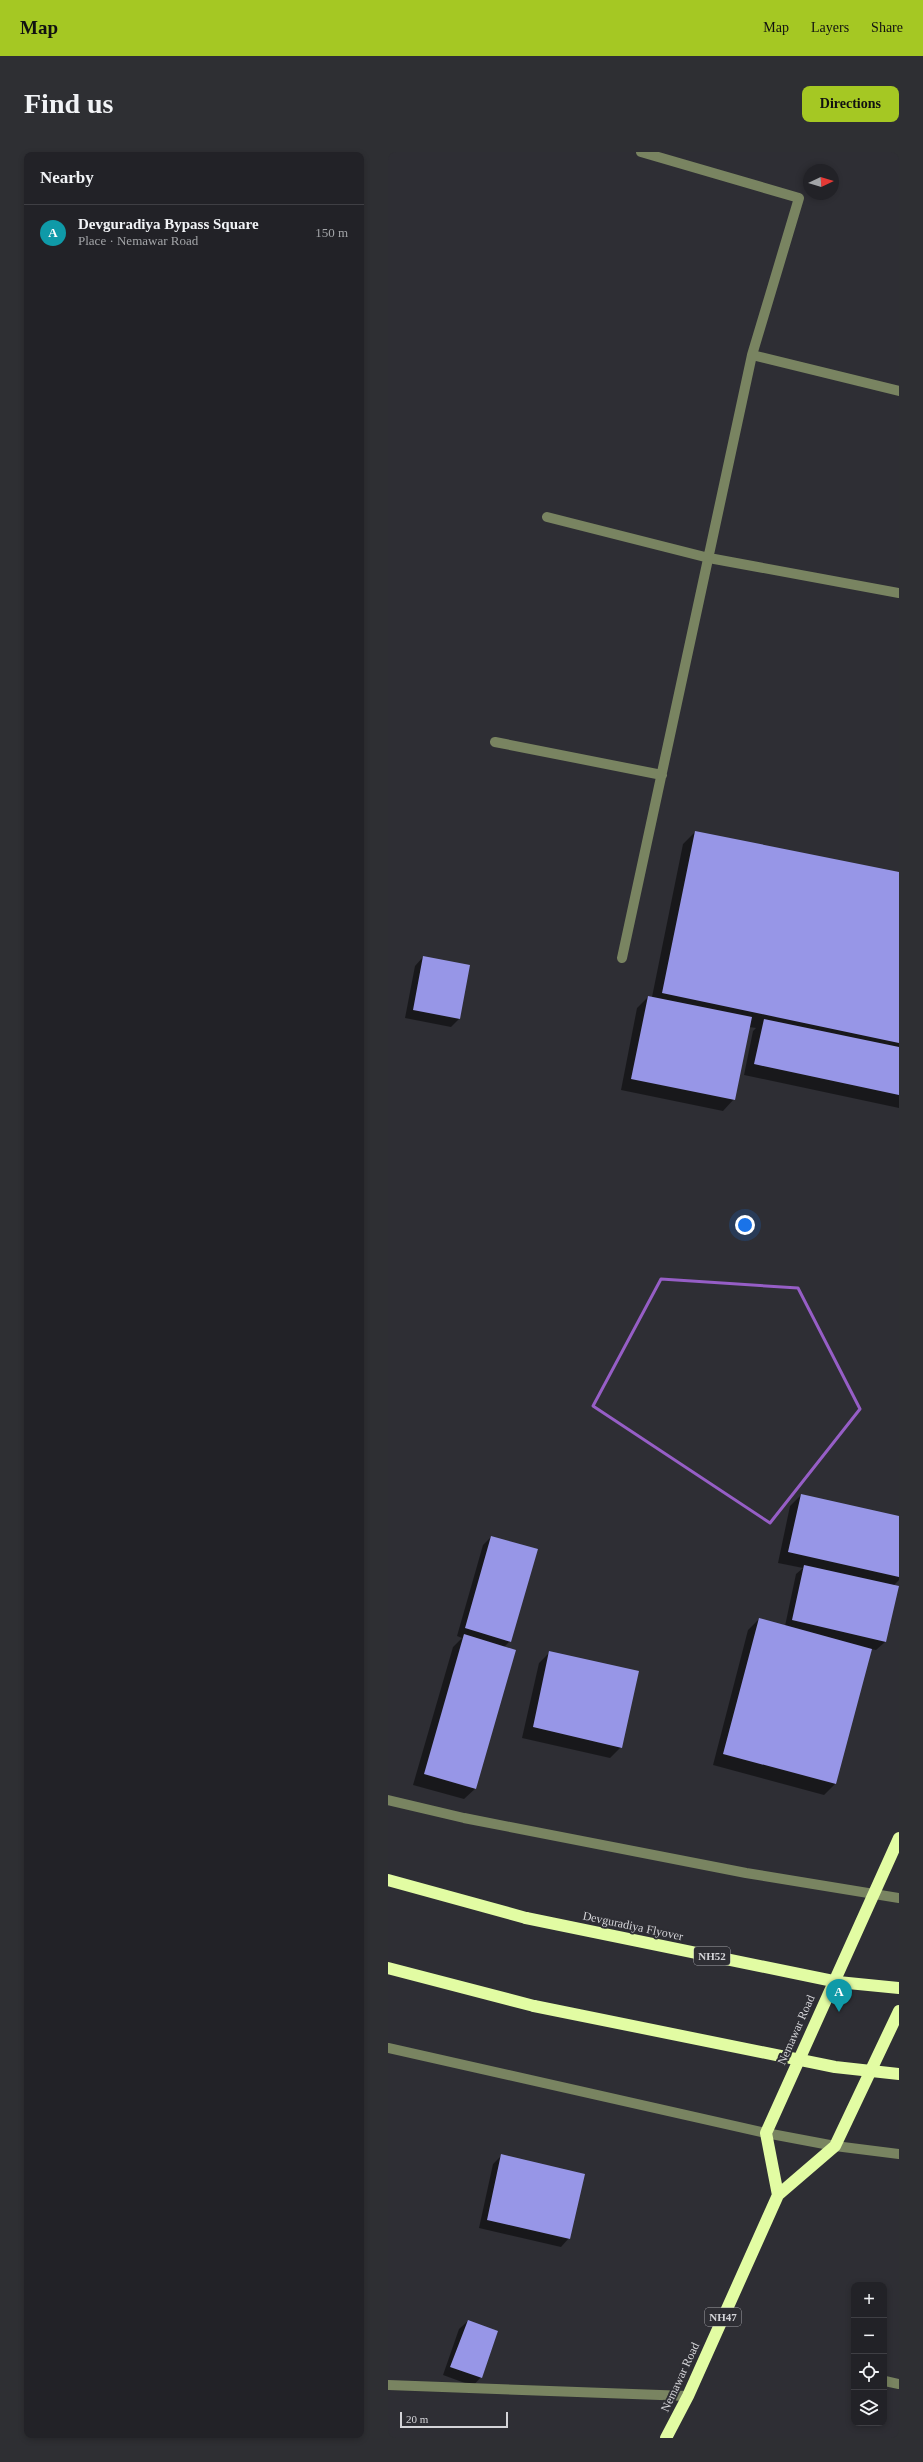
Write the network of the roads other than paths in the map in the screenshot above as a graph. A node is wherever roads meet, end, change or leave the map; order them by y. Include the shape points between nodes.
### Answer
1 (641, 152) edge
2 (752, 355) junction
3 (899, 391) edge
4 (547, 517) dead end
5 (709, 558) junction
6 (899, 593) edge
7 (495, 742) dead end
8 (662, 775) junction
9 (622, 958) dead end
10 (388, 1800) edge
11 (899, 1838) edge
12 (388, 1880) edge
13 (873, 1894) junction
14 (899, 1898) edge
15 (388, 1968) edge
16 (899, 1988) edge
17 (899, 2011) edge
18 (388, 2048) edge
19 (899, 2074) edge
20 (766, 2133) junction
21 (835, 2146) junction
22 (899, 2154) edge
23 (778, 2195) junction
24 (887, 2381) edge
25 (899, 2384) edge
26 (388, 2385) edge
27 (688, 2396) junction
28 (666, 2438) edge

1 - 2 street via 799,198
2 - 3 street
2 - 5 street
4 - 5 street
5 - 6 street
5 - 8 street
7 - 8 street
8 - 9 street
10 - 13 street via 464,1818 746,1873
11 - 13 highway, Nemawar Road
12 - 16 highway, Devguradiya Flyover / NH52, bridge via 526,1918 838,1982
13 - 14 street
13 - 20 highway, Nemawar Road
15 - 19 highway, bridge via 534,2006 835,2067
17 - 21 highway, Nemawar Road
18 - 20 street
20 - 21 street
20 - 23 highway
21 - 22 street
21 - 23 highway, Nemawar Road / NH47
23 - 27 highway, Nemawar Road / NH47
24 - 25 street
26 - 27 street
27 - 28 highway, Nemawar Road / NH47

